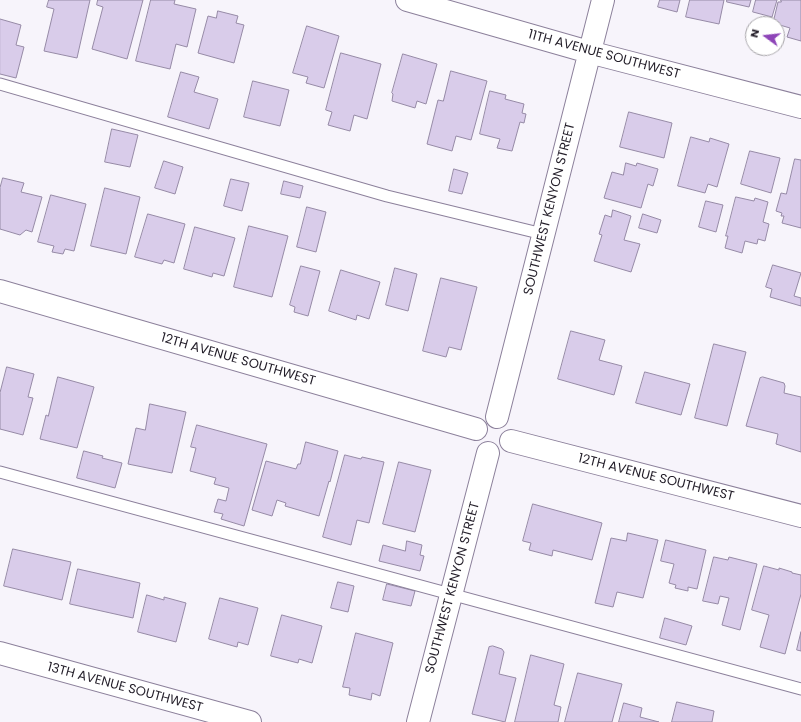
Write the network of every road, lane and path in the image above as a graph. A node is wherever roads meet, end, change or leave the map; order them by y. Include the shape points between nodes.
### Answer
1 (407, 0) edge
2 (603, 0) edge
3 (589, 52) junction
4 (0, 84) edge
5 (801, 107) edge
6 (543, 234) junction
7 (0, 292) edge
8 (497, 417) junction
9 (476, 429) junction
10 (511, 441) junction
11 (488, 453) junction
12 (0, 472) edge
13 (801, 516) edge
14 (452, 594) junction
15 (0, 654) edge
16 (801, 689) edge
17 (250, 722) edge
18 (418, 722) edge

1 - 3 street, 11TH AVENUE SOUTHWEST
2 - 3 street, SOUTHWEST KENYON STREET
3 - 5 street, 11TH AVENUE SOUTHWEST
3 - 6 street, SOUTHWEST KENYON STREET
4 - 6 lane via 387,196
6 - 8 street, SOUTHWEST KENYON STREET
7 - 9 street, 12TH AVENUE SOUTHWEST
8 - 9 street via 481,420
8 - 10 street via 509,426 512,432
9 - 11 street via 476,444
10 - 11 street via 502,452
10 - 13 street, 12TH AVENUE SOUTHWEST
11 - 14 street, SOUTHWEST KENYON STREET
12 - 14 lane
14 - 16 lane
14 - 18 street, SOUTHWEST KENYON STREET
15 - 17 street, 13TH AVENUE SOUTHWEST

